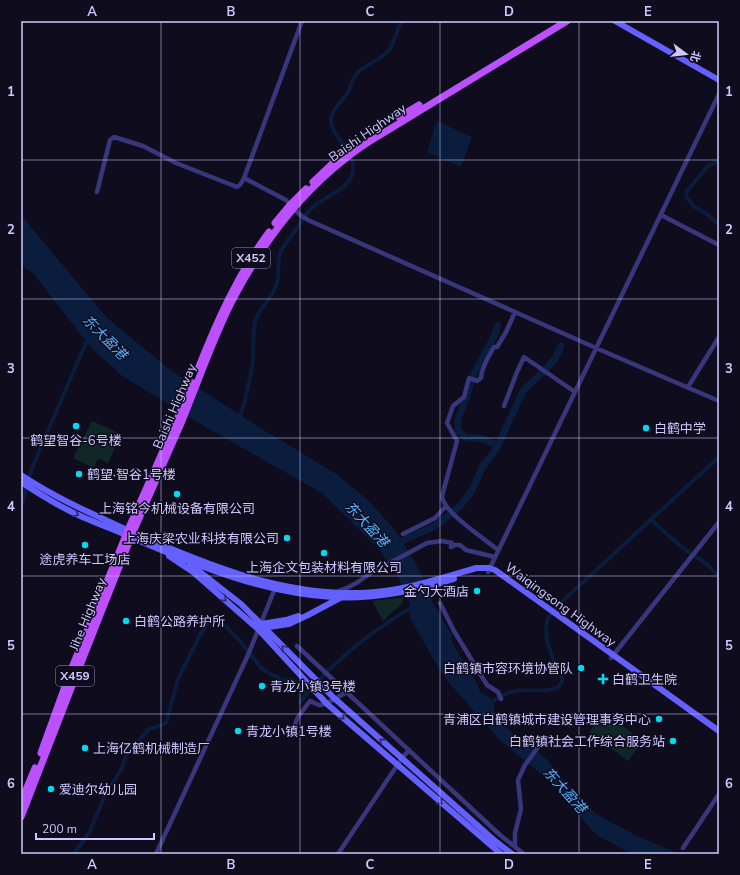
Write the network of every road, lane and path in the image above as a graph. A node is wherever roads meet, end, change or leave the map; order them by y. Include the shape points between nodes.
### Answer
1 (302, 21) edge
2 (558, 21) edge
3 (567, 21) edge
4 (614, 21) edge
5 (719, 80) edge
6 (719, 94) edge
7 (356, 148) junction
8 (244, 178) junction
9 (98, 192) dead end
10 (292, 207) junction
11 (661, 215) junction
12 (719, 245) edge
13 (514, 312) junction
14 (719, 337) edge
15 (596, 348) junction
16 (688, 387) junction
17 (576, 392) junction
18 (719, 401) edge
19 (504, 406) dead end
20 (21, 475) edge
21 (21, 482) edge
22 (31, 485) junction
23 (447, 507) junction
24 (719, 522) edge
25 (129, 533) junction
26 (403, 534) dead end
27 (160, 547) junction
28 (498, 550) junction
29 (180, 557) junction
30 (495, 557) junction
31 (488, 570) junction
32 (276, 587) junction
33 (338, 595) junction
34 (440, 603) dead end
35 (261, 627) junction
36 (297, 646) dead end
37 (612, 657) junction
38 (347, 692) junction
39 (334, 698) junction
40 (501, 699) dead end
41 (327, 704) junction
42 (719, 731) edge
43 (290, 736) dead end
44 (719, 736) edge
45 (540, 743) dead end
46 (409, 750) junction
47 (402, 758) junction
48 (398, 765) junction
49 (719, 794) edge
50 (21, 802) edge
51 (21, 816) edge
52 (513, 845) junction
53 (682, 848) dead end
54 (156, 854) edge
55 (338, 854) edge
56 (501, 854) edge
57 (512, 854) edge
58 (524, 854) edge

1 - 8 street
2 - 7 main road, Baishi Highway / X452 via 408,112
3 - 7 main road, Baishi Highway / X452
4 - 5 main road
6 - 11 street
7 - 10 main road, Baishi Highway / X452 via 324,171
8 - 9 street via 239,187 236,187 176,163 143,146 116,137 112,138
8 - 10 street via 286,200
10 - 13 street via 308,220
10 - 25 main road, Baishi Highway / X452 via 260,244 223,310 179,420
11 - 12 street
11 - 15 street
13 - 15 street
13 - 23 street via 501,342 494,347 487,360 481,378 477,381 469,378 464,397 453,406 447,423 457,441 442,496
14 - 16 street
15 - 16 street
15 - 17 street
16 - 18 street
17 - 19 street via 524,357
17 - 28 street
20 - 22 main road, Waiqingsong Highway
21 - 22 main road, Waiqingsong Highway
22 - 25 main road, Waiqingsong Highway via 77,514
23 - 26 street via 435,518
23 - 28 street
24 - 37 street
25 - 27 main road, Waiqingsong Highway
25 - 50 main road, Jihe Highway / X459 via 74,663
25 - 51 main road, Jihe Highway / X459
27 - 29 main road, Waiqingsong Highway
27 - 32 main road, Waiqingsong Highway
27 -> 35 main road, Waiqingsong Highway
28 - 30 street
29 - 32 main road, Waiqingsong Highway via 247,581
29 - 35 main road, Waiqingsong Highway via 241,604
30 - 31 street
30 - 33 street via 466,550 460,545 451,547 452,543 427,543 383,569 374,571
31 - 33 main road, Waiqingsong Highway via 476,568 434,582 363,597
31 - 37 main road, Waiqingsong Highway via 500,573
32 - 33 main road, Waiqingsong Highway via 304,595
32 - 35 street
33 - 35 main road via 304,614
34 - 40 street via 484,680 498,692
39 -> 35 main road, Waiqingsong Highway
35 - 41 main road, Waiqingsong Highway
35 - 54 street
36 - 38 street
37 - 42 main road, Waiqingsong Highway
37 - 44 main road, Waiqingsong Highway
38 - 39 street
38 - 46 street
39 - 41 street
47 -> 39 main road, Waiqingsong Highway
41 - 43 street via 320,705 310,701 298,717
41 -> 48 main road, Waiqingsong Highway
45 - 52 street via 518,780 522,809
46 - 47 street
46 - 52 street
47 - 48 street
47 - 57 main road, Waiqingsong Highway
48 - 55 street
48 -> 56 main road, Waiqingsong Highway
49 - 53 street
52 - 58 street

